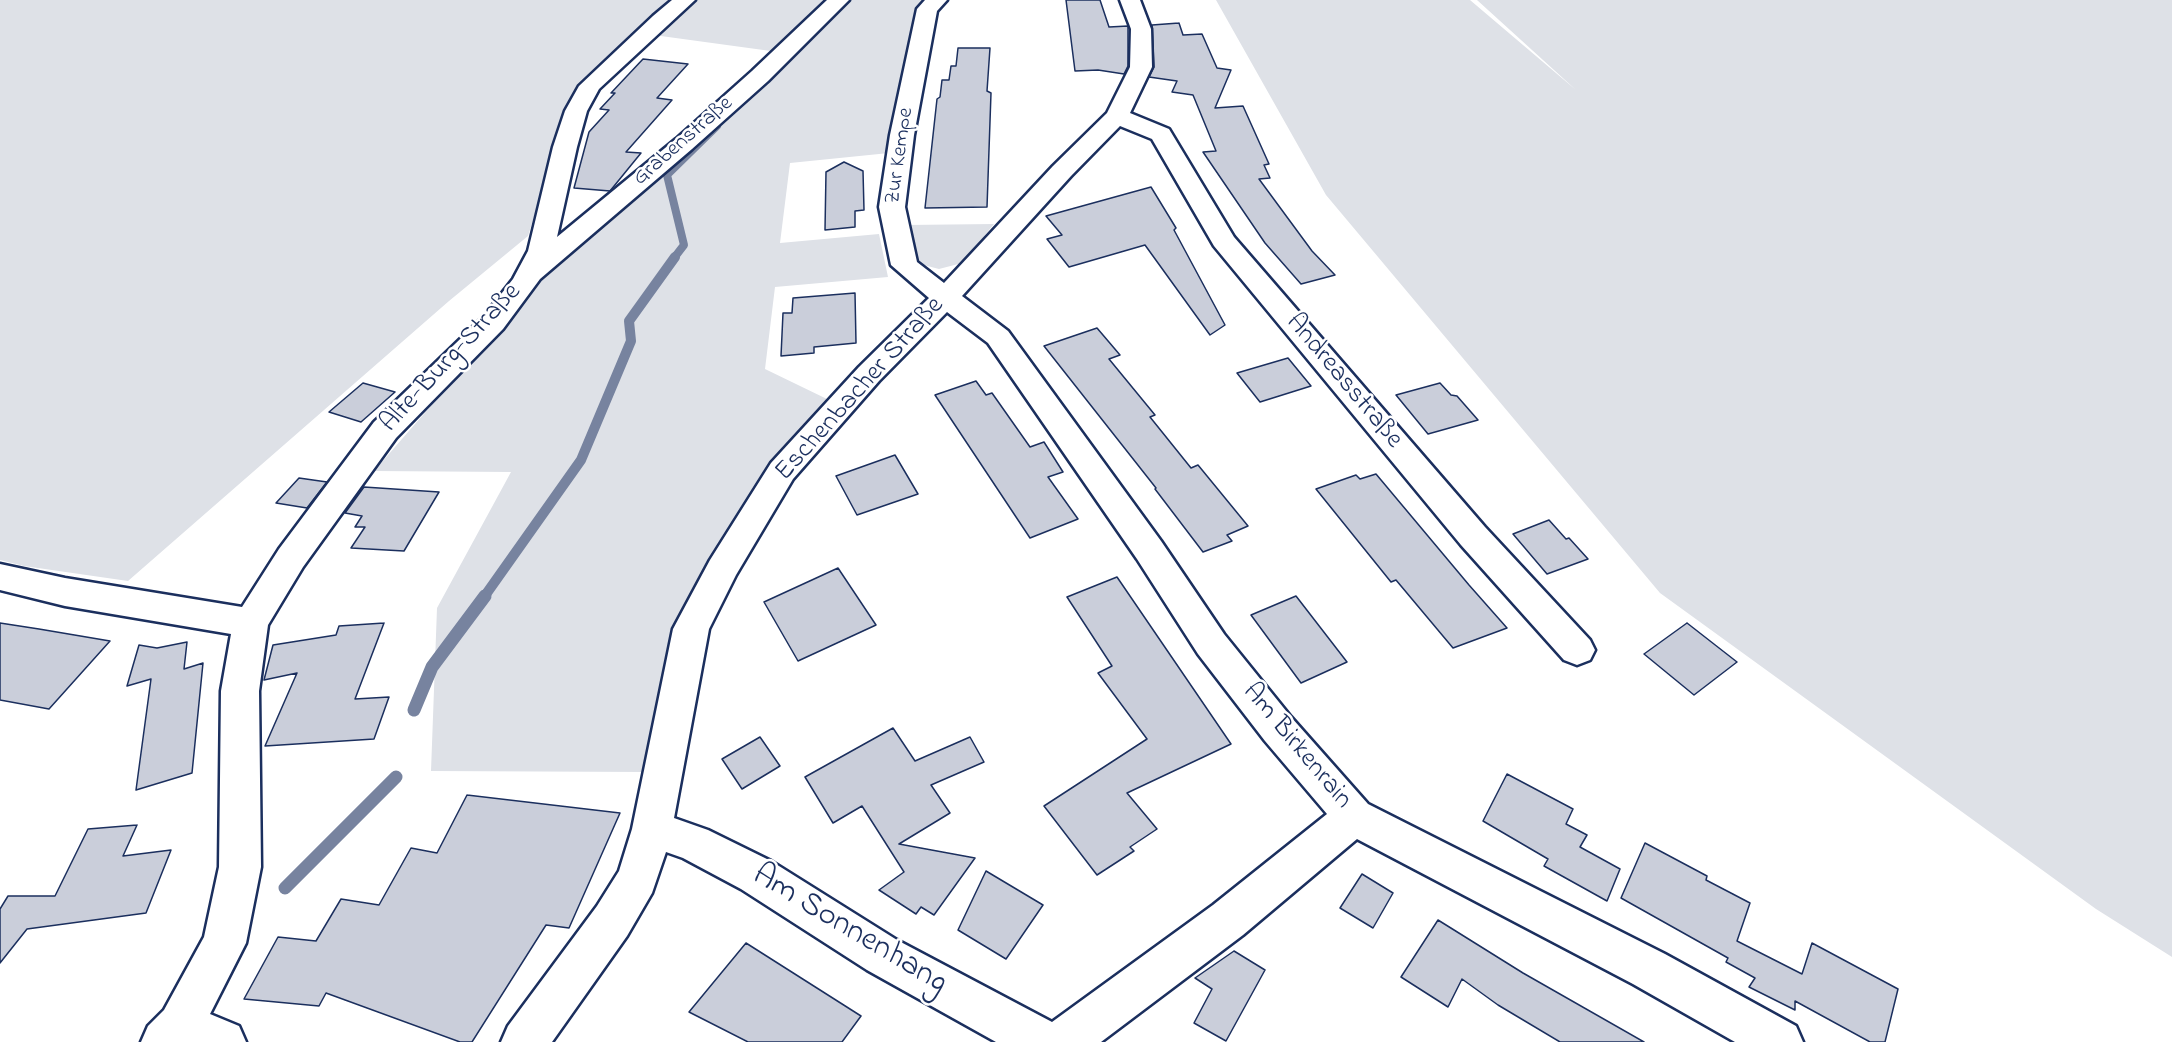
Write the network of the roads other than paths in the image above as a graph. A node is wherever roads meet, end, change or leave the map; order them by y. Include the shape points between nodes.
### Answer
1 (685, 0) edge
2 (839, 0) edge
3 (937, 0) edge
4 (1130, 0) edge
5 (1117, 116) junction
6 (525, 281) junction
7 (946, 297) junction
8 (0, 577) edge
9 (251, 623) junction
10 (1577, 650) dead end
11 (1354, 817) junction
12 (652, 829) junction
13 (172, 1034) edge
14 (223, 1042) edge
15 (524, 1042) edge
16 (1042, 1042) edge
17 (1063, 1042) edge
18 (1780, 1042) edge

1 - 6 street, Alte-Burg-Straße via 590,86 576,111 565,147 541,251
2 - 6 street, Grabenstraße via 717,114 556,250
3 - 7 street, Zur Kempe via 927,9 892,207 904,265
4 - 5 street, Eschenbacher Straße via 1141,29 1141,67
5 - 7 street, Eschenbacher Straße
5 - 10 street, Andreasstraße via 1161,134 1223,240 1473,536
6 - 9 street, Alte-Burg-Straße via 493,323 385,430 291,558
7 - 11 street, Am Birkenrain via 998,337 1211,644
7 - 12 street, Eschenbacher Straße via 869,374 782,471 722,569 691,629
8 - 9 street
9 - 13 street, Alte-Burg-Straße via 240,691 240,867 224,943
11 - 17 street via 1228,920
11 - 18 street, Am Birkenrain via 1649,969
12 - 15 street, Eschenbacher Straße via 637,879 612,921
12 - 16 street, Am Sonnenhang via 694,843 756,875 882,956
13 - 14 street

